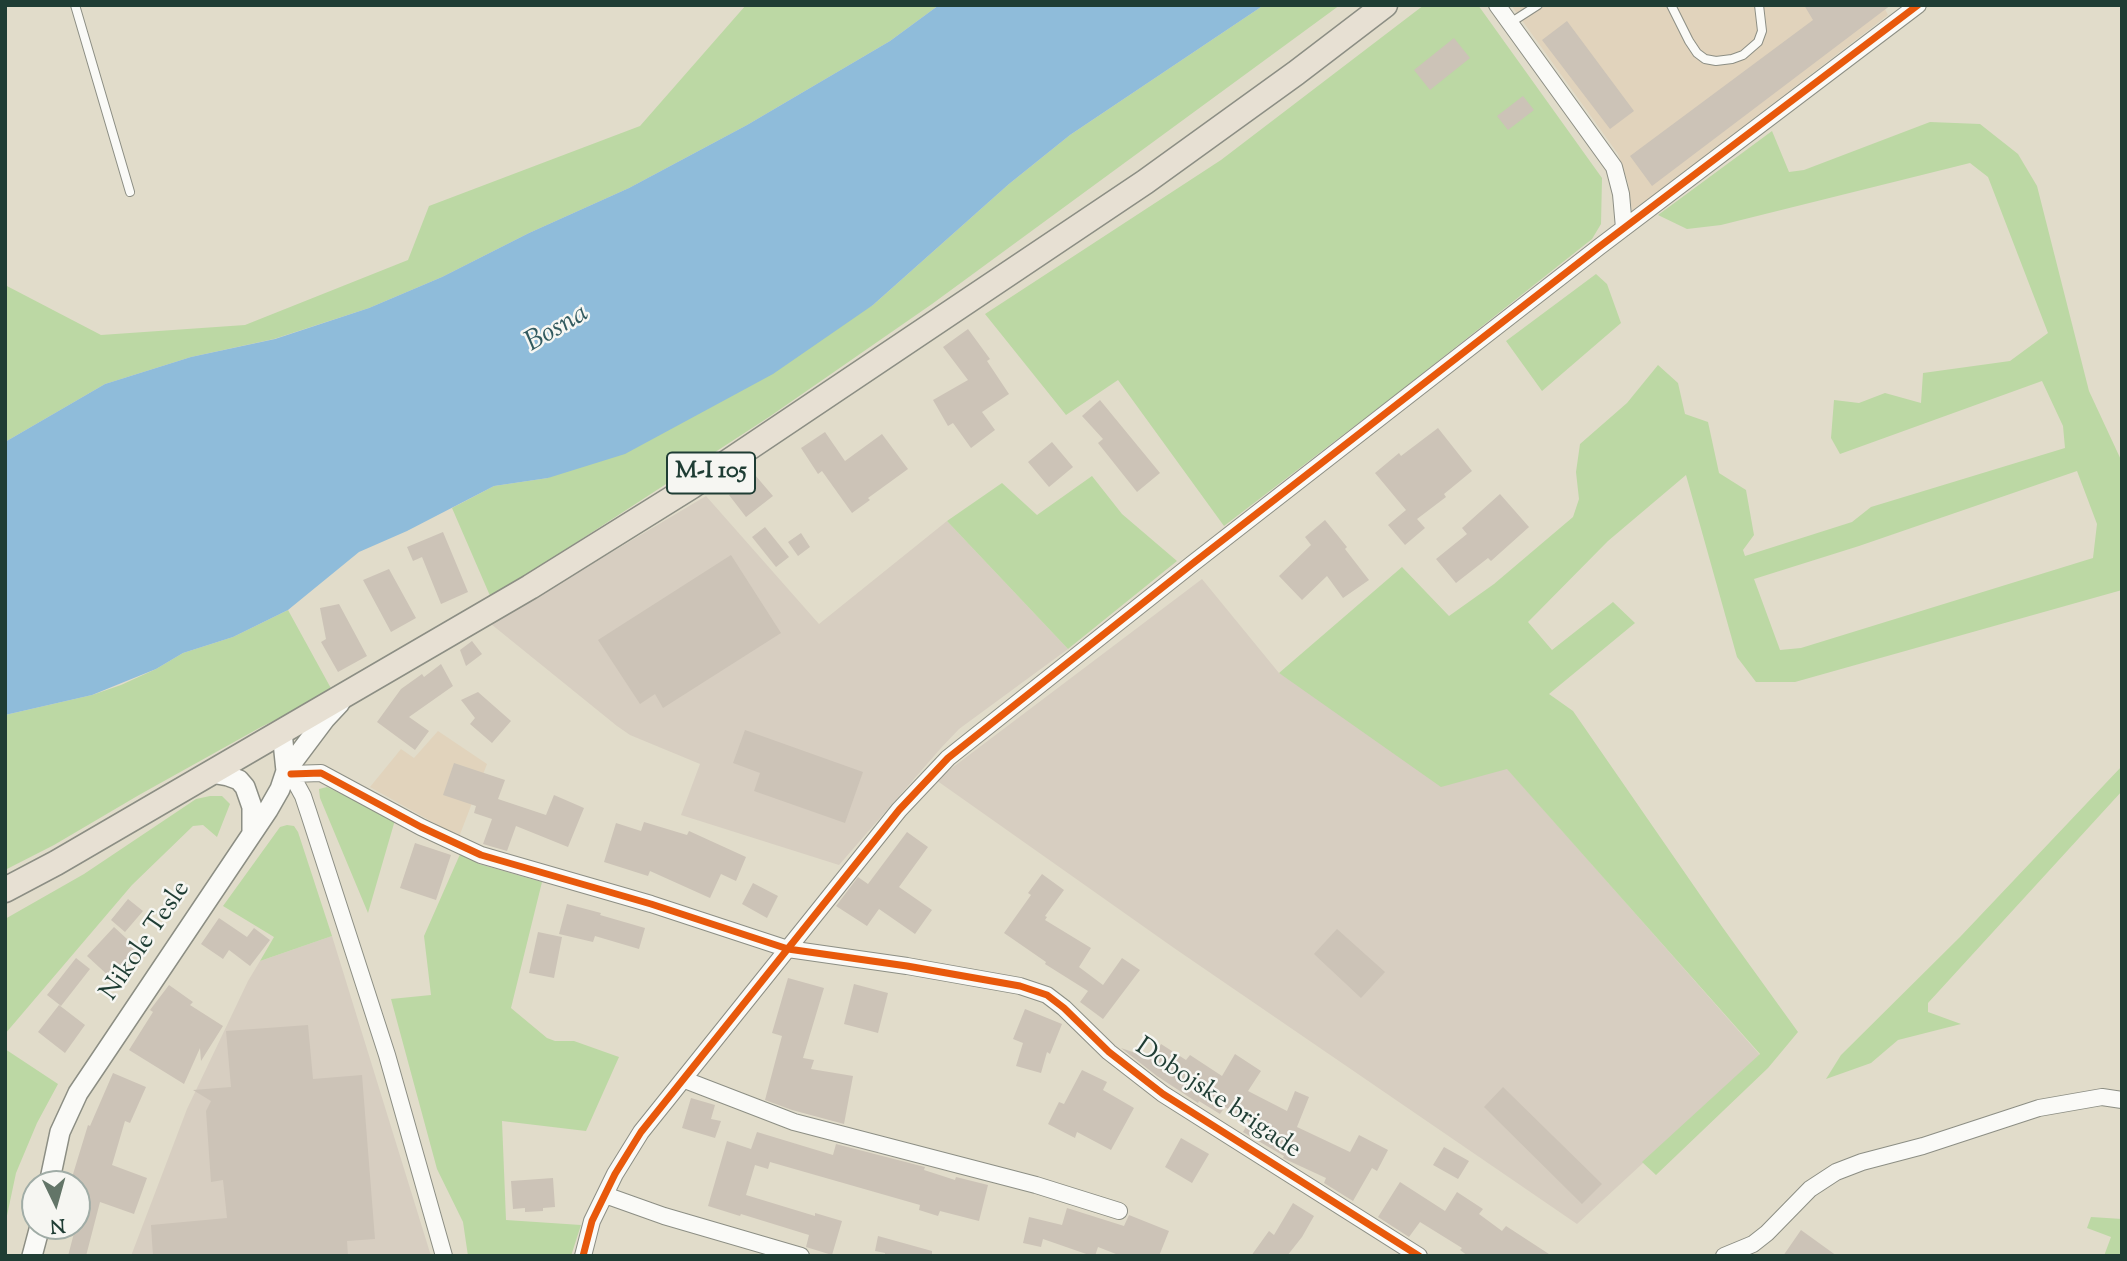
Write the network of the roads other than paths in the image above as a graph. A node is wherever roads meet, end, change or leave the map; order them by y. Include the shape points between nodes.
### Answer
1 (75, 5) edge
2 (1385, 5) edge
3 (1497, 5) edge
4 (1538, 5) edge
5 (1671, 5) edge
6 (1759, 5) edge
7 (1918, 5) edge
8 (1510, 23) junction
9 (130, 192) dead end
10 (1624, 228) junction
11 (348, 694) junction
12 (282, 732) junction
13 (289, 773) junction
14 (211, 774) junction
15 (252, 833) junction
16 (5, 890) edge
17 (788, 949) junction
18 (685, 1080) junction
19 (2122, 1100) edge
20 (52, 1170) edge
21 (605, 1195) junction
22 (1119, 1211) dead end
23 (444, 1256) edge
24 (583, 1256) edge
25 (801, 1256) edge
26 (1419, 1256) edge
27 (1724, 1256) edge

1 - 9 lane
2 - 11 main road, M-I 105 via 1145,182 703,479
3 - 8 street
4 - 8 lane
5 - 6 lane via 1697,53 1716,61 1743,55 1758,42 1762,31
7 - 10 street
8 - 10 street via 1614,167
10 - 17 street via 948,758 899,810
11 - 12 main road, M-I 105
11 - 13 street, Nikole Tesle
12 - 13 street
12 - 14 main road, M-I 105
13 - 15 street, Nikole Tesle
13 - 17 street, Dobojske brigade via 321,773 481,855
13 - 23 street via 303,796 387,1055
14 - 15 street via 229,776 245,787 252,807
14 - 16 main road, M-I 105
15 - 20 street, Nikole Tesle via 78,1093 60,1132
17 - 18 street
17 - 26 street, Dobojske brigade via 945,972 1047,995 1163,1094
18 - 21 street via 641,1132
18 - 22 street via 794,1122
19 - 27 street via 2102,1097 2039,1108 1836,1172 1810,1189 1753,1244
21 - 24 street
21 - 25 street

